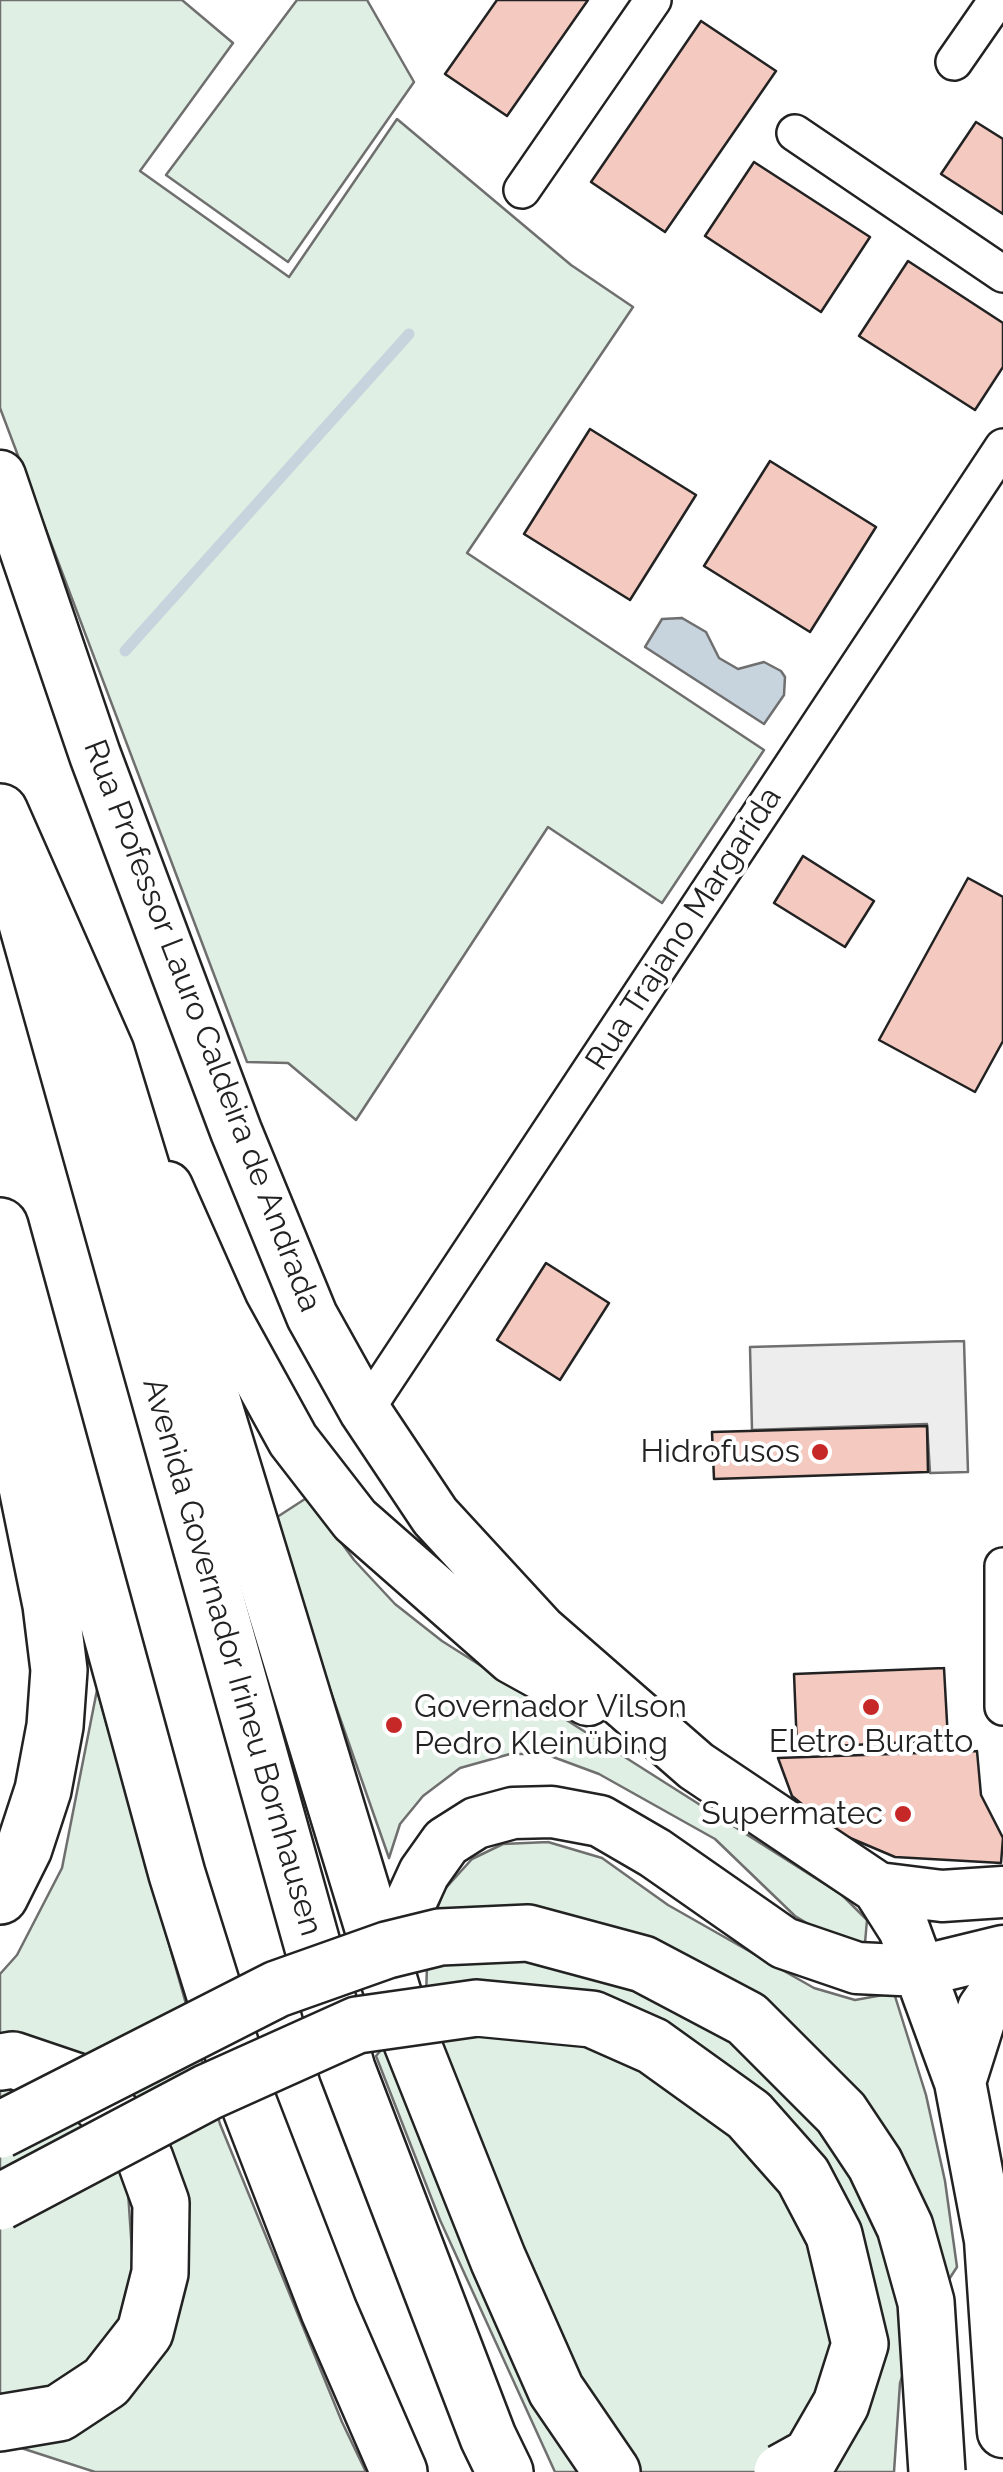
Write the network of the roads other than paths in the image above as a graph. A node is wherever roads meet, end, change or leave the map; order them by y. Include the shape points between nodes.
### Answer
1 (653, 0) edge
2 (997, 0) edge
3 (954, 62) dead end
4 (795, 133) dead end
5 (522, 190) dead end
6 (1003, 274) edge
7 (1003, 447) edge
8 (0, 476) edge
9 (0, 812) edge
10 (0, 828) edge
11 (106, 1052) junction
12 (0, 1226) edge
13 (0, 1355) edge
14 (365, 1411) junction
15 (1003, 1566) edge
16 (1003, 1707) edge
17 (675, 1748) junction
18 (878, 1888) junction
19 (1003, 1892) edge
20 (0, 1896) edge
21 (1003, 1951) edge
22 (921, 1970) junction
23 (386, 1973) junction
24 (1003, 1980) edge
25 (0, 2062) edge
26 (960, 2082) junction
27 (0, 2130) edge
28 (0, 2202) edge
29 (0, 2423) edge
30 (1003, 2432) edge
31 (399, 2472) edge
32 (505, 2472) edge
33 (612, 2472) edge
34 (782, 2472) edge
35 (937, 2472) edge

1 - 5 street
2 - 3 street
4 - 6 street
7 - 14 street, Rua Trajano Margarida
8 - 14 main road, Rua Professor Lauro Caldeira de Andrada via 236,1131 312,1316
9 - 11 main road
10 - 32 main road, Avenida Governador Irineu Bornhausen via 347,2069
11 - 17 main road via 223,1313 293,1440 355,1520 512,1658
11 - 23 main road
12 - 31 main road via 177,1874 249,2104
13 - 20 main road via 59,1670 43,1790
14 - 17 main road, Rua Professor Lauro Caldeira de Andrada via 435,1516 540,1630
15 - 16 street
17 - 18 main road, Rua Professor Lauro Caldeira de Andrada
18 - 19 main road via 942,1896
18 - 22 main road
21 - 22 main road
22 - 23 main road via 858,1968 784,1944 614,1829 552,1812 476,1822 446,1842 418,1885
22 - 26 main road
23 - 33 main road via 556,2390
24 - 26 main road via 983,2009
25 - 29 main road via 13,2060 75,2081 117,2119 145,2159 160,2203 160,2273 144,2332 106,2382 59,2413
26 - 30 main road via 990,2240
27 - 35 main road, bridge via 277,1989 387,1950 440,1937 528,1933 643,1964 746,2020 841,2112 874,2164 905,2227 926,2302
28 - 34 main road, bridge via 208,2092 357,2026 477,2008 592,2019 653,2046 749,2115 803,2176 834,2235 860,2344 841,2404 811,2456

